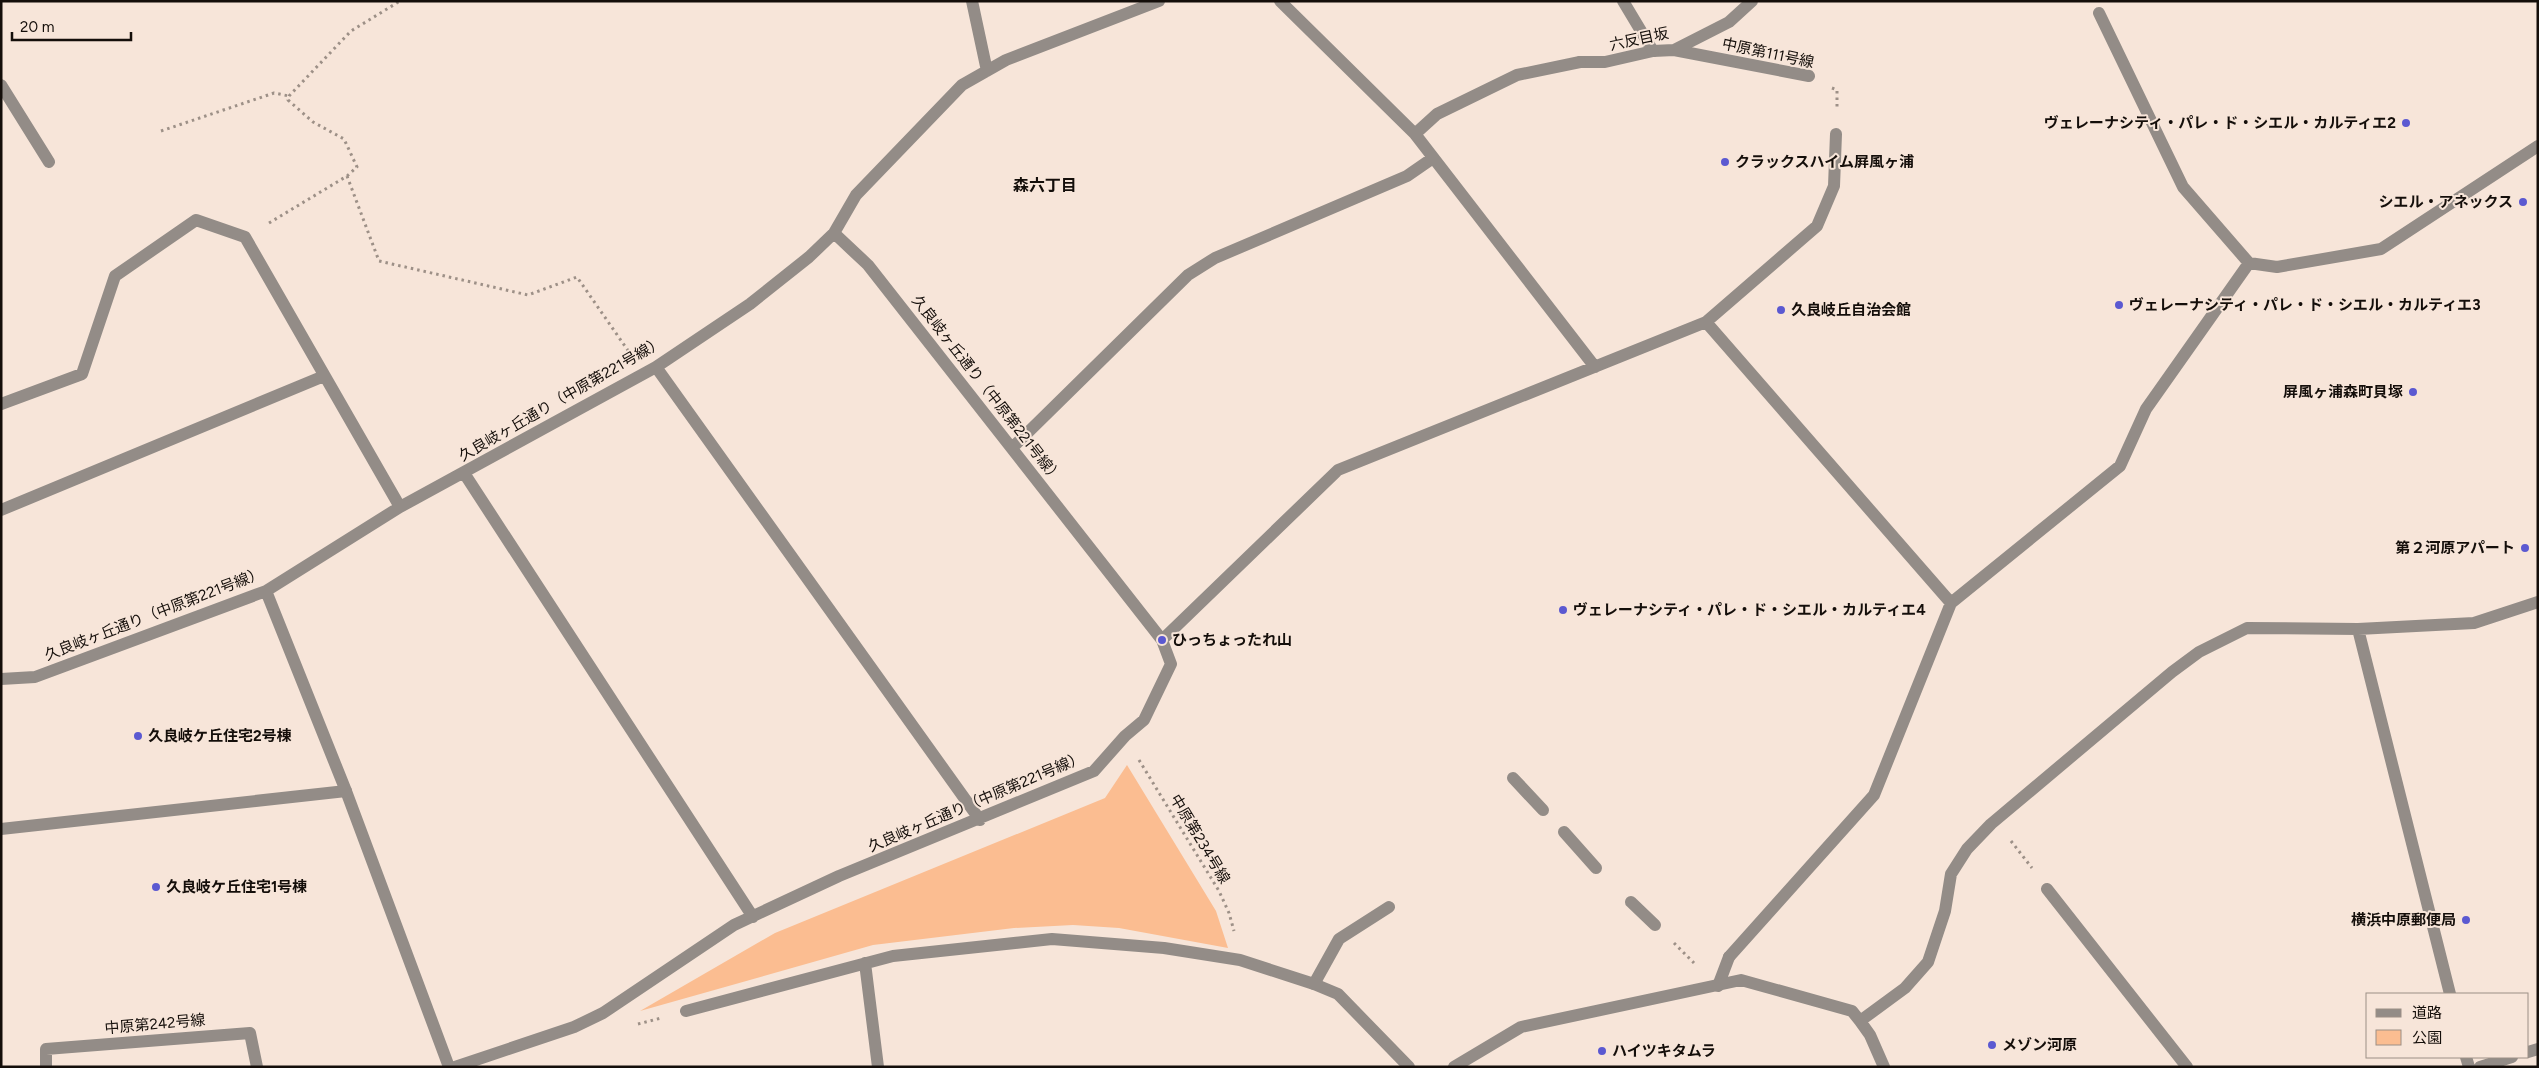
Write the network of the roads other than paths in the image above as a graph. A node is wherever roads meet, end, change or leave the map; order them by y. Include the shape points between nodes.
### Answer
1 (972, 1) edge
2 (1159, 1) edge
3 (1280, 1) edge
4 (1623, 1) edge
5 (1752, 1) edge
6 (2099, 13) dead end
7 (1674, 50) junction
8 (1652, 51) junction
9 (987, 71) junction
10 (1808, 76) road end
11 (1, 84) edge
12 (1415, 134) junction
13 (1836, 134) road end
14 (2538, 146) edge
15 (1433, 158) junction
16 (49, 162) dead end
17 (834, 232) junction
18 (2249, 263) junction
19 (1706, 322) junction
20 (656, 367) junction
21 (1595, 368) junction
22 (324, 376) junction
23 (1, 404) edge
24 (1013, 447) junction
25 (464, 474) junction
26 (400, 507) junction
27 (1, 510) edge
28 (266, 591) junction
29 (2538, 602) edge
30 (1951, 603) junction
31 (2358, 629) junction
32 (1162, 640) junction
33 (1, 679) edge
34 (1513, 778) dead end
35 (346, 791) junction
36 (1543, 810) dead end
37 (980, 820) junction
38 (1, 829) edge
39 (1564, 832) dead end
40 (1596, 868) dead end
41 (2047, 889) road end
42 (1631, 902) dead end
43 (1389, 907) dead end
44 (754, 917) junction
45 (1655, 925) road end
46 (865, 963) junction
47 (1314, 984) junction
48 (1718, 986) junction
49 (2450, 993) edge
50 (686, 1011) dead end
51 (1860, 1021) junction
52 (2509, 1058) edge
53 (46, 1067) edge
54 (256, 1067) edge
55 (449, 1067) edge
56 (455, 1067) edge
57 (878, 1067) edge
58 (1409, 1067) edge
59 (1454, 1067) edge
60 (1884, 1067) edge
61 (2187, 1067) edge
62 (2480, 1067) edge

1 - 9 street
2 - 9 street via 1006,60
3 - 12 street
4 - 8 street
5 - 7 street, 六反目坂 via 1729,22
6 - 18 street via 2183,187
7 - 8 street, 六反目坂
7 - 10 street, 中原第111号線
8 - 12 street, 六反目坂 via 1605,62 1580,62 1517,75 1437,114
9 - 17 street via 962,85 856,195
11 - 16 street
12 - 15 street
13 - 19 street via 1834,186 1817,226
14 - 18 street via 2381,249 2277,267
15 - 21 street
15 - 24 street via 1407,176 1215,258 1188,275
17 - 20 street, 久良岐ヶ丘通り（中原第221号線） via 809,257 750,304
17 - 24 street, 久良岐ヶ丘通り（中原第221号線） via 868,265
18 - 30 street via 2146,409 2120,466
19 - 21 street
19 - 30 street
20 - 25 street, 久良岐ヶ丘通り（中原第221号線）
20 - 37 street
21 - 32 street via 1338,470
22 - 23 street via 245,237 196,220 115,276 82,374
22 - 26 street
22 - 27 street
24 - 32 street, 久良岐ヶ丘通り（中原第221号線）
25 - 26 street, 久良岐ヶ丘通り（中原第221号線）
25 - 44 street
26 - 28 street, 久良岐ヶ丘通り（中原第221号線）
28 - 33 street, 久良岐ヶ丘通り（中原第221号線） via 35,677
28 - 35 street
29 - 31 street via 2474,623
30 - 48 street via 1874,795 1729,957
31 - 49 street
31 - 51 street via 2247,628 2199,652 2172,672 1991,824 1967,849 1951,874 1945,911 1928,962 1905,988
32 - 37 street, 久良岐ヶ丘通り（中原第221号線） via 1171,664 1144,720 1124,736 1094,771
34 - 36 street
35 - 38 street
35 - 55 street
37 - 44 street, 久良岐ヶ丘通り（中原第221号線） via 839,876
39 - 40 street
41 - 61 street
42 - 45 street
43 - 47 street via 1339,938
44 - 56 street, 久良岐ヶ丘通り（中原第221号線） via 734,925 603,1013 574,1027
46 - 47 street via 893,956 1052,940 1164,948 1240,960
46 - 50 street
46 - 57 street
47 - 58 street via 1338,994
48 - 51 street via 1741,980 1852,1011
48 - 59 street via 1521,1027
51 - 60 street
52 - 62 street
53 - 54 street, 中原第242号線 via 46,1049 250,1033

